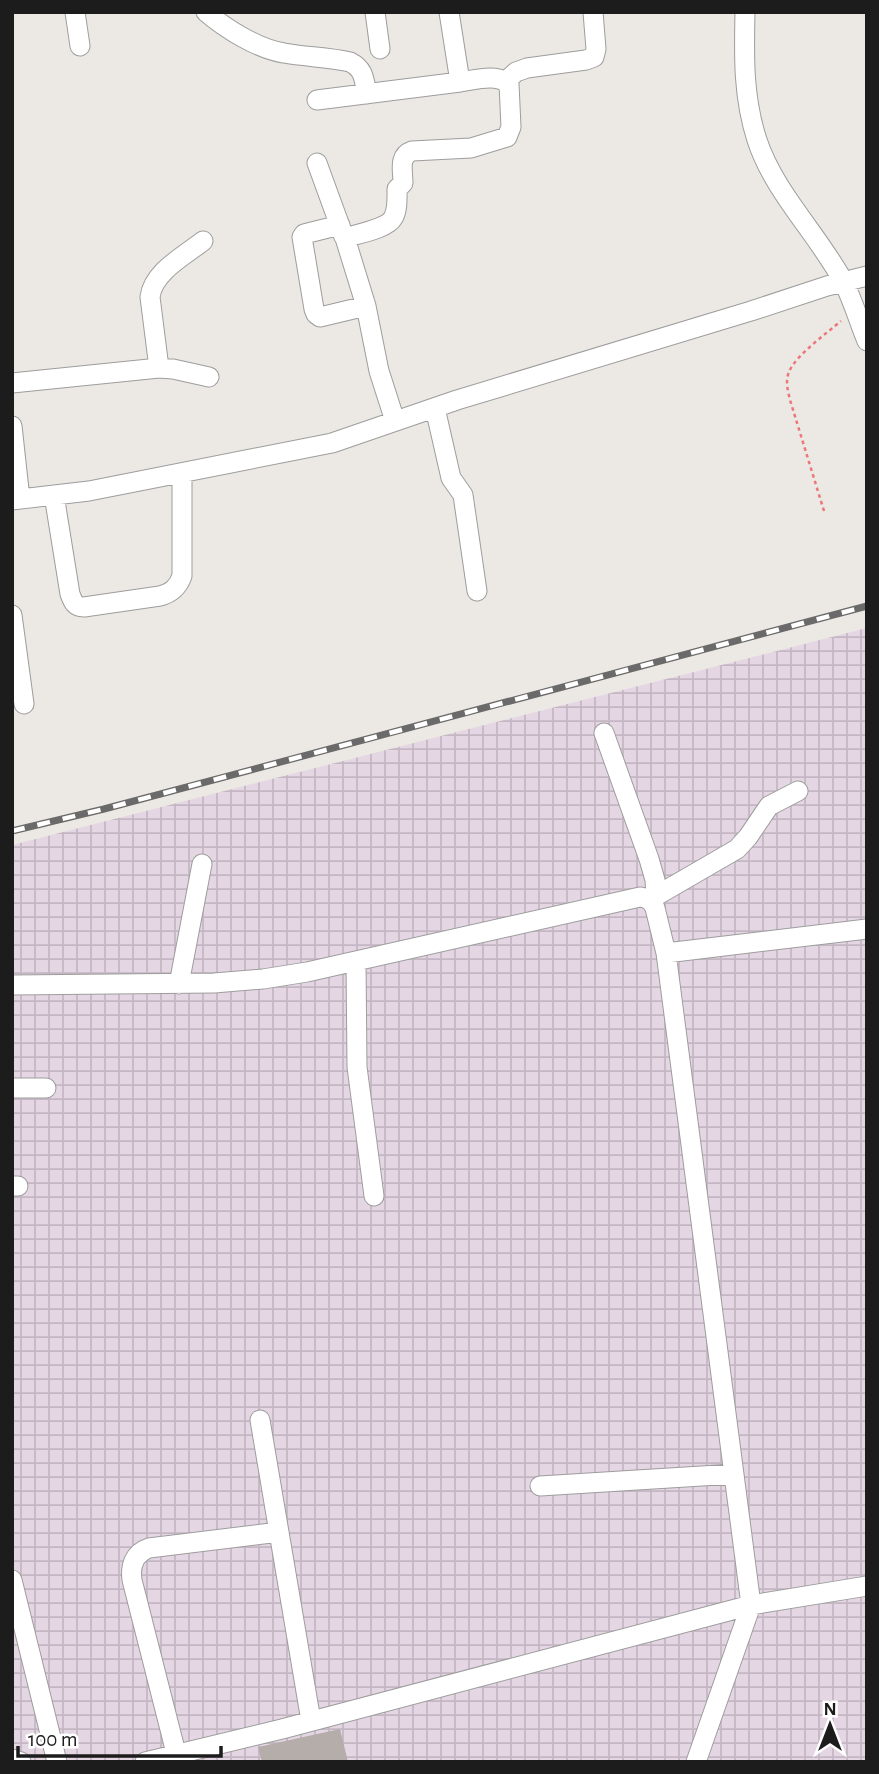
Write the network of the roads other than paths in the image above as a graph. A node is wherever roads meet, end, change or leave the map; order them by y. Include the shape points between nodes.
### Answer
1 (75, 12) edge
2 (206, 12) edge
3 (375, 12) edge
4 (449, 12) edge
5 (593, 12) edge
6 (745, 12) edge
7 (80, 46) dead end
8 (380, 49) dead end
9 (506, 81) junction
10 (460, 82) junction
11 (367, 94) junction
12 (317, 100) dead end
13 (317, 163) dead end
14 (342, 231) junction
15 (203, 241) dead end
16 (867, 276) edge
17 (843, 282) junction
18 (366, 306) junction
19 (867, 341) edge
20 (159, 368) junction
21 (209, 377) dead end
22 (12, 383) edge
23 (435, 408) junction
24 (395, 421) junction
25 (12, 426) edge
26 (182, 473) junction
27 (54, 495) junction
28 (16, 500) edge
29 (477, 591) dead end
30 (12, 615) edge
31 (24, 704) dead end
32 (604, 733) dead end
33 (798, 791) dead end
34 (202, 864) dead end
35 (653, 897) junction
36 (867, 929) edge
37 (666, 953) junction
38 (356, 961) junction
39 (179, 984) junction
40 (12, 985) edge
41 (12, 1088) edge
42 (46, 1088) dead end
43 (374, 1196) dead end
44 (260, 1420) dead end
45 (734, 1474) junction
46 (540, 1486) dead end
47 (279, 1532) junction
48 (12, 1580) edge
49 (867, 1586) edge
50 (751, 1605) junction
51 (311, 1721) junction
52 (176, 1753) junction
53 (12, 1759) edge
54 (21, 1762) edge
55 (57, 1762) edge
56 (145, 1762) edge
57 (695, 1762) edge

1 - 7 street
2 - 11 street via 269,50 350,62 363,74
3 - 8 street
4 - 10 street
5 - 9 street via 594,57 527,68
6 - 17 street via 744,74 756,138 782,189
9 - 10 street
9 - 14 street via 511,127 507,137 471,148 406,153 394,218 383,226
10 - 11 street
11 - 12 street
13 - 14 street
14 - 18 street
14 - 18 street via 302,237 316,314 327,317
15 - 20 street via 151,288
16 - 17 street
17 - 19 street
17 - 23 street
18 - 24 street via 376,360
20 - 21 street
20 - 22 street
23 - 24 street
23 - 29 street via 451,478 463,495
24 - 26 street via 321,446
25 - 28 street
26 - 27 street
26 - 27 street via 182,576 176,588 160,596 84,607 74,604
27 - 28 street
30 - 31 street
32 - 35 street via 649,859 655,880
33 - 35 street via 769,806 737,849
34 - 39 street
35 - 37 street
35 - 38 street
36 - 37 street
37 - 45 street
38 - 39 street via 264,979
38 - 43 street via 357,1068
39 - 40 street
41 - 42 street
44 - 47 street
45 - 46 street
45 - 50 street
47 - 51 street
47 - 52 street via 149,1548 134,1561 132,1580
48 - 55 street
49 - 50 street
50 - 51 street
50 - 57 street
51 - 52 street
52 - 56 street
53 - 54 street

